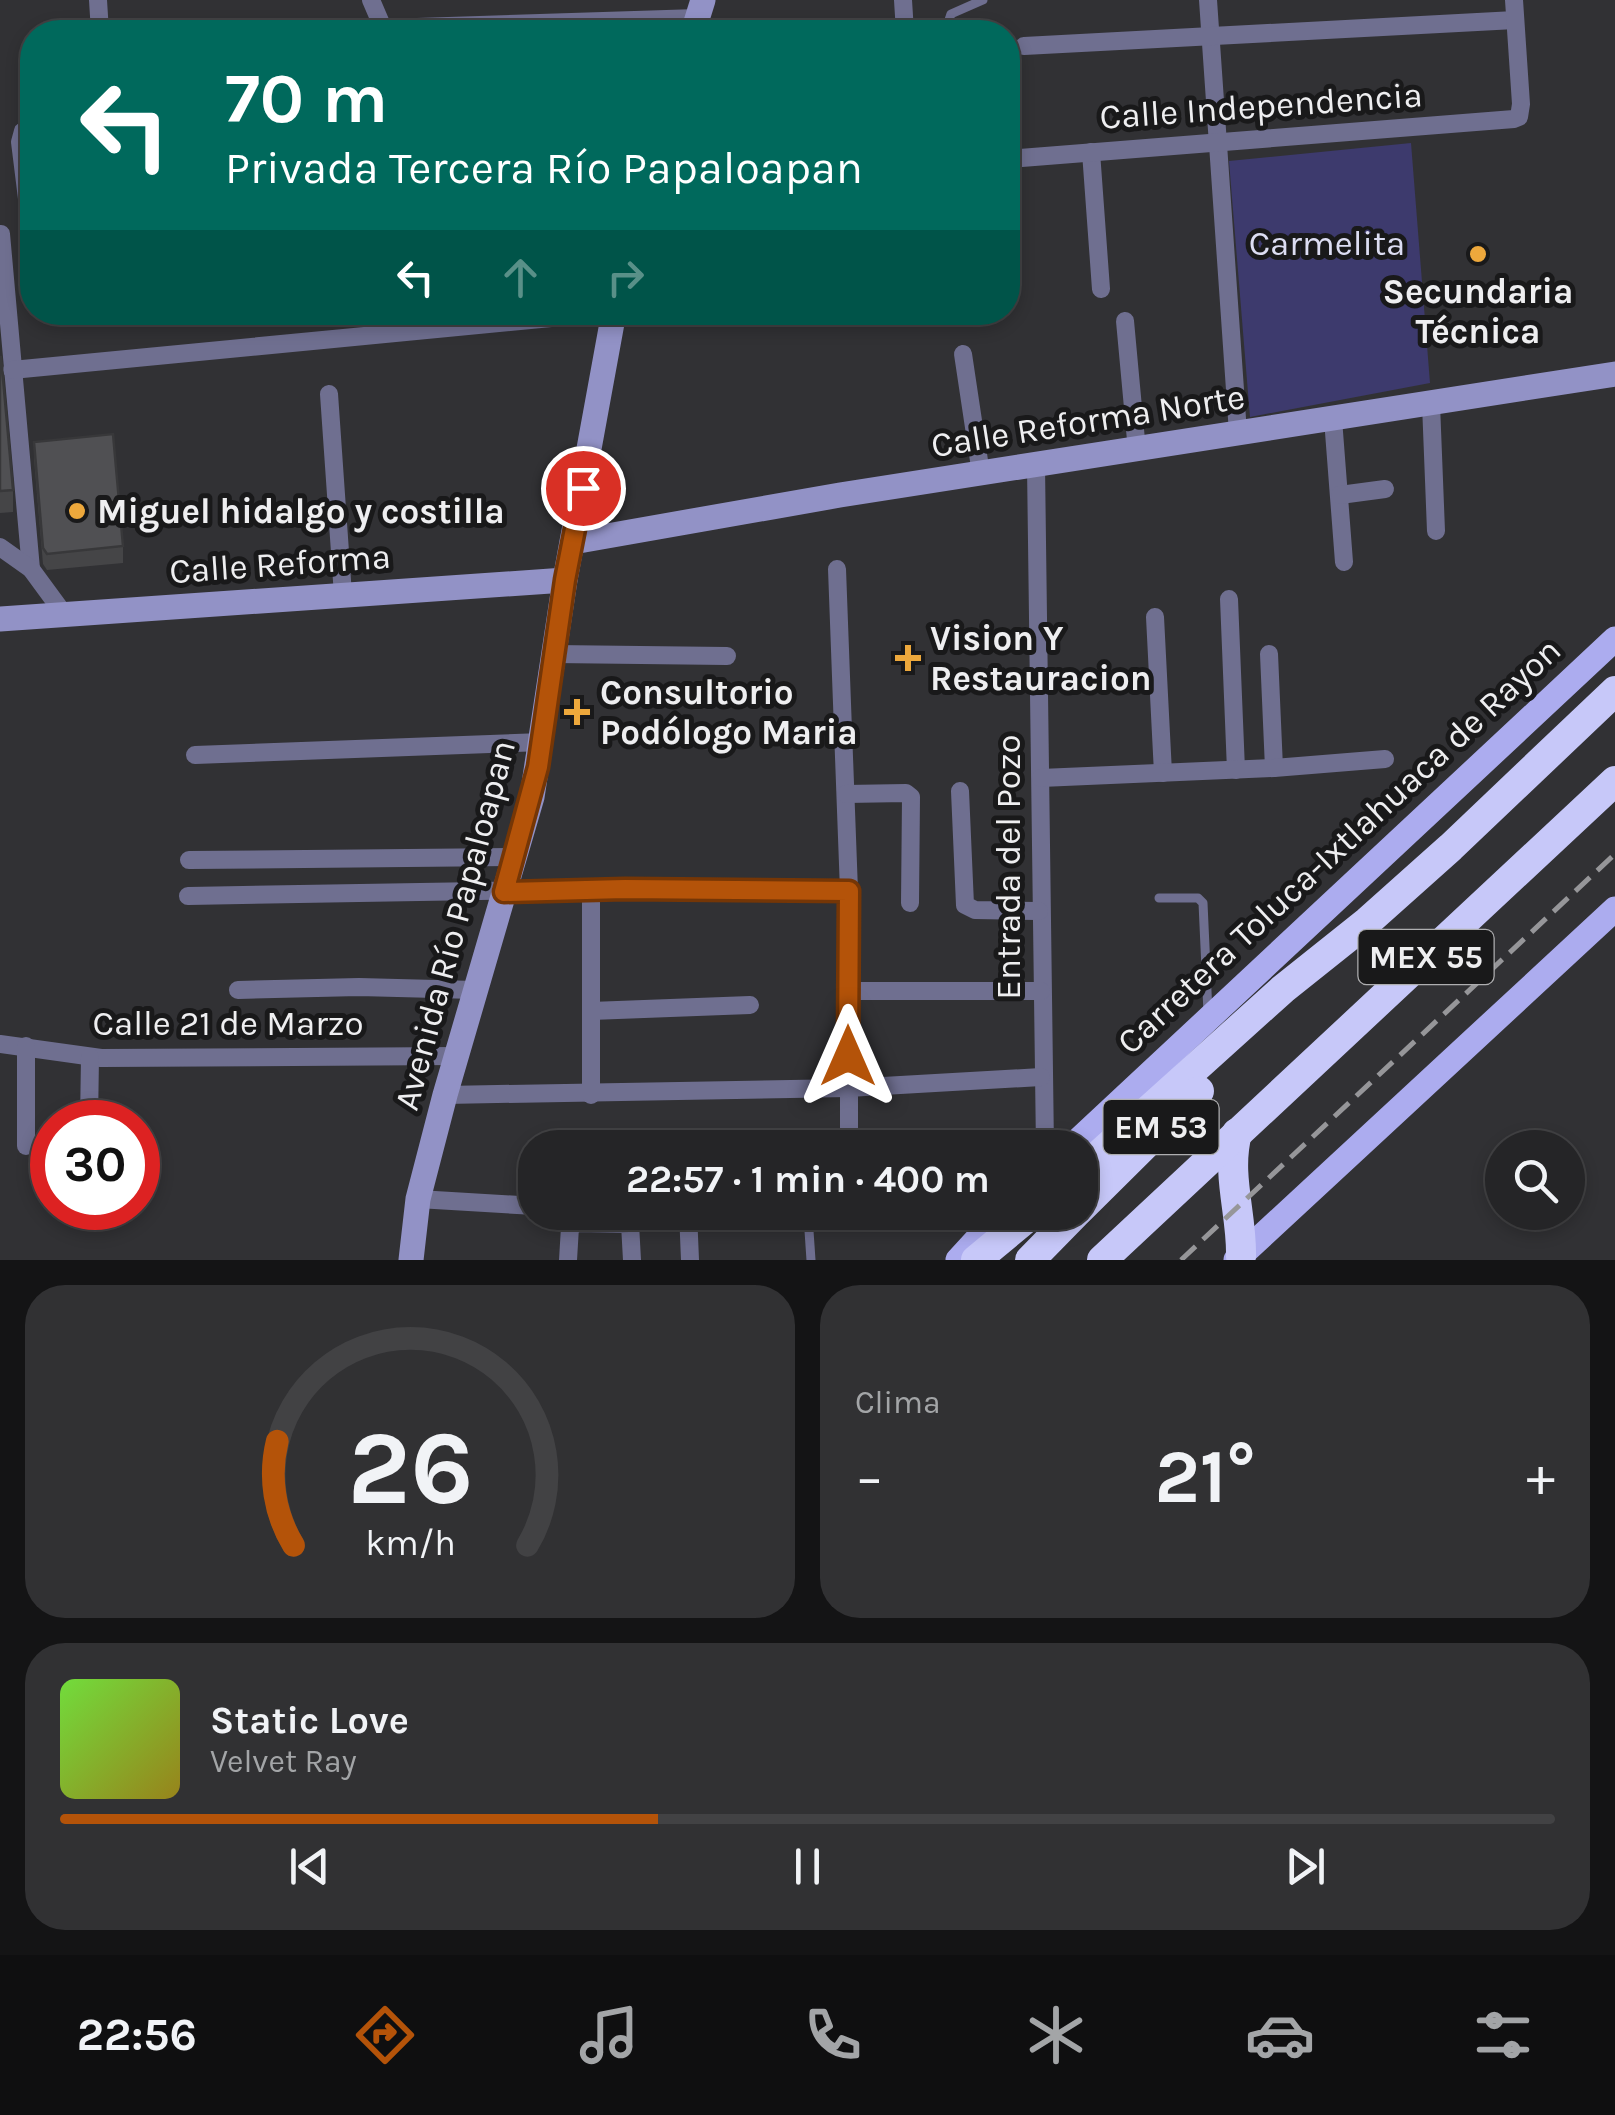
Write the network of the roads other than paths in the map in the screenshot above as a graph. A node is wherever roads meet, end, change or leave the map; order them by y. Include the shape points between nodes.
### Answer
1 (983, 0) edge
2 (1208, 0) edge
3 (1514, 0) edge
4 (698, 17) edge
5 (612, 20) edge
6 (949, 20) edge
7 (1515, 20) junction
8 (1210, 34) junction
9 (1024, 46) dead end
10 (1218, 142) junction
11 (1091, 152) junction
12 (1020, 158) edge
13 (0, 234) edge
14 (1101, 289) dead end
15 (1125, 321) dead end
16 (479, 325) edge
17 (612, 325) edge
18 (962, 354) dead end
19 (12, 370) junction
20 (1615, 374) edge
21 (329, 394) dead end
22 (1431, 404) junction
23 (1333, 419) junction
24 (1238, 433) junction
25 (1137, 450) junction
26 (1036, 466) junction
27 (982, 474) junction
28 (1385, 490) dead end
29 (1340, 495) junction
30 (1436, 531) dead end
31 (573, 542) junction
32 (0, 548) edge
33 (1344, 562) dead end
34 (837, 568) dead end
35 (31, 570) junction
36 (565, 580) junction
37 (343, 595) junction
38 (1229, 599) dead end
39 (64, 614) junction
40 (1155, 617) dead end
41 (0, 619) edge
42 (1615, 639) edge
43 (554, 654) junction
44 (1269, 654) dead end
45 (727, 656) dead end
46 (1615, 690) edge
47 (542, 742) junction
48 (196, 755) dead end
49 (1386, 759) dead end
50 (1274, 768) junction
51 (1236, 770) junction
52 (1163, 773) junction
53 (1041, 778) junction
54 (1615, 781) edge
55 (960, 791) dead end
56 (846, 794) junction
57 (515, 857) junction
58 (188, 860) dead end
59 (591, 890) junction
60 (849, 891) junction
61 (504, 892) junction
62 (188, 896) dead end
63 (1159, 898) dead end
64 (910, 903) dead end
65 (1615, 909) edge
66 (1039, 911) junction
67 (1367, 922) junction
68 (238, 990) dead end
69 (475, 990) junction
70 (1041, 991) junction
71 (849, 992) junction
72 (750, 1005) dead end
73 (590, 1011) junction
74 (1208, 1020) junction
75 (0, 1044) edge
76 (26, 1046) junction
77 (90, 1056) junction
78 (457, 1056) junction
79 (1042, 1078) junction
80 (848, 1088) junction
81 (591, 1094) junction
82 (445, 1096) junction
83 (89, 1100) edge
84 (849, 1130) edge
85 (1044, 1130) edge
86 (1089, 1130) edge
87 (1236, 1133) junction
88 (26, 1146) dead end
89 (1098, 1156) edge
90 (1098, 1191) edge
91 (418, 1199) junction
92 (518, 1205) edge
93 (689, 1230) edge
94 (809, 1230) edge
95 (986, 1230) edge
96 (1012, 1230) edge
97 (1059, 1230) edge
98 (1238, 1258) edge
99 (411, 1260) edge
100 (568, 1260) edge
101 (632, 1260) edge
102 (690, 1260) edge
103 (811, 1260) edge
104 (958, 1260) edge
105 (976, 1260) edge
106 (1030, 1260) edge
107 (1102, 1260) edge

1 - 6 lane
2 - 8 street
3 - 7 street
4 - 5 street
7 - 8 street
7 - 10 street, Calle Independencia via 1518,117
8 - 9 street
8 - 10 street
10 - 11 street, Calle Independencia
10 - 24 street
11 - 12 street, Calle Independencia
11 - 14 street
13 - 19 street
15 - 25 street
16 - 19 street
17 - 31 main road, Avenida Río Papaloapan
18 - 27 street
19 - 35 street
20 - 22 main road, Calle Reforma Norte
21 - 37 street
22 - 23 main road, Calle Reforma Norte
22 - 30 street
23 - 24 main road, Calle Reforma Norte
23 - 29 street
24 - 25 main road, Calle Reforma Norte
25 - 26 main road, Calle Reforma Norte
26 - 27 main road, Calle Reforma Norte
26 - 53 street, Entrada del Pozo
27 - 31 main road, Calle Reforma Norte
28 - 29 street
29 - 33 street
31 - 36 main road, Avenida Río Papaloapan
32 - 35 street
34 - 56 street
35 - 39 street
36 - 37 main road, Calle Reforma
36 - 43 main road, Avenida Río Papaloapan
37 - 39 main road, Calle Reforma
38 - 51 street
39 - 41 main road, Calle Reforma
40 - 52 street
42 - 74 main road, Carretera Toluca-Ixtlahuaca de Rayon
43 - 45 street
43 - 47 main road, Avenida Río Papaloapan
44 - 50 street
46 - 67 highway, Carretera Toluca-Ixtlahuaca de Rayon / MEX 55
47 - 48 street
47 - 57 main road, Avenida Río Papaloapan
49 - 50 street
50 - 51 street
51 - 52 street
52 - 53 street
53 - 66 street, Entrada del Pozo
54 - 87 highway, MEX 55
55 - 66 street via 966,905
56 - 60 street
56 - 64 street via 911,797
57 - 58 street
57 - 61 main road, Avenida Río Papaloapan
59 - 60 street
59 - 61 street
59 - 73 street
60 - 71 street
61 - 62 street
61 - 69 main road, Avenida Río Papaloapan
63 - 74 lane via 1204,903
65 - 98 main road
66 - 70 street, Entrada del Pozo
67 - 89 highway, Carretera Toluca-Ixtlahuaca de Rayon / MEX 55 via 1283,988
67 - 90 highway, EM 53
68 - 69 street
69 - 78 main road, Avenida Río Papaloapan
70 - 71 street
70 - 79 street, Entrada del Pozo
71 - 80 street
72 - 73 street
73 - 81 street
74 - 86 main road, Carretera Toluca-Ixtlahuaca de Rayon
75 - 76 street, Calle 21 de Marzo
76 - 77 street, Calle 21 de Marzo
76 - 88 street
77 - 78 street, Calle 21 de Marzo
77 - 83 street
78 - 82 main road, Avenida Río Papaloapan
79 - 80 street
79 - 85 street, Entrada del Pozo
80 - 81 street
80 - 84 street
81 - 82 street
82 - 91 main road, Avenida Río Papaloapan
87 - 98 highway via 1231,1168 1241,1223
87 - 107 highway, MEX 55
91 - 92 street
91 - 99 main road, Avenida Río Papaloapan
93 - 102 street
94 - 103 lane
95 - 104 main road
96 - 105 highway
97 - 106 highway, EM 53
100 - 101 street via 570,1227 596,1223 631,1226

